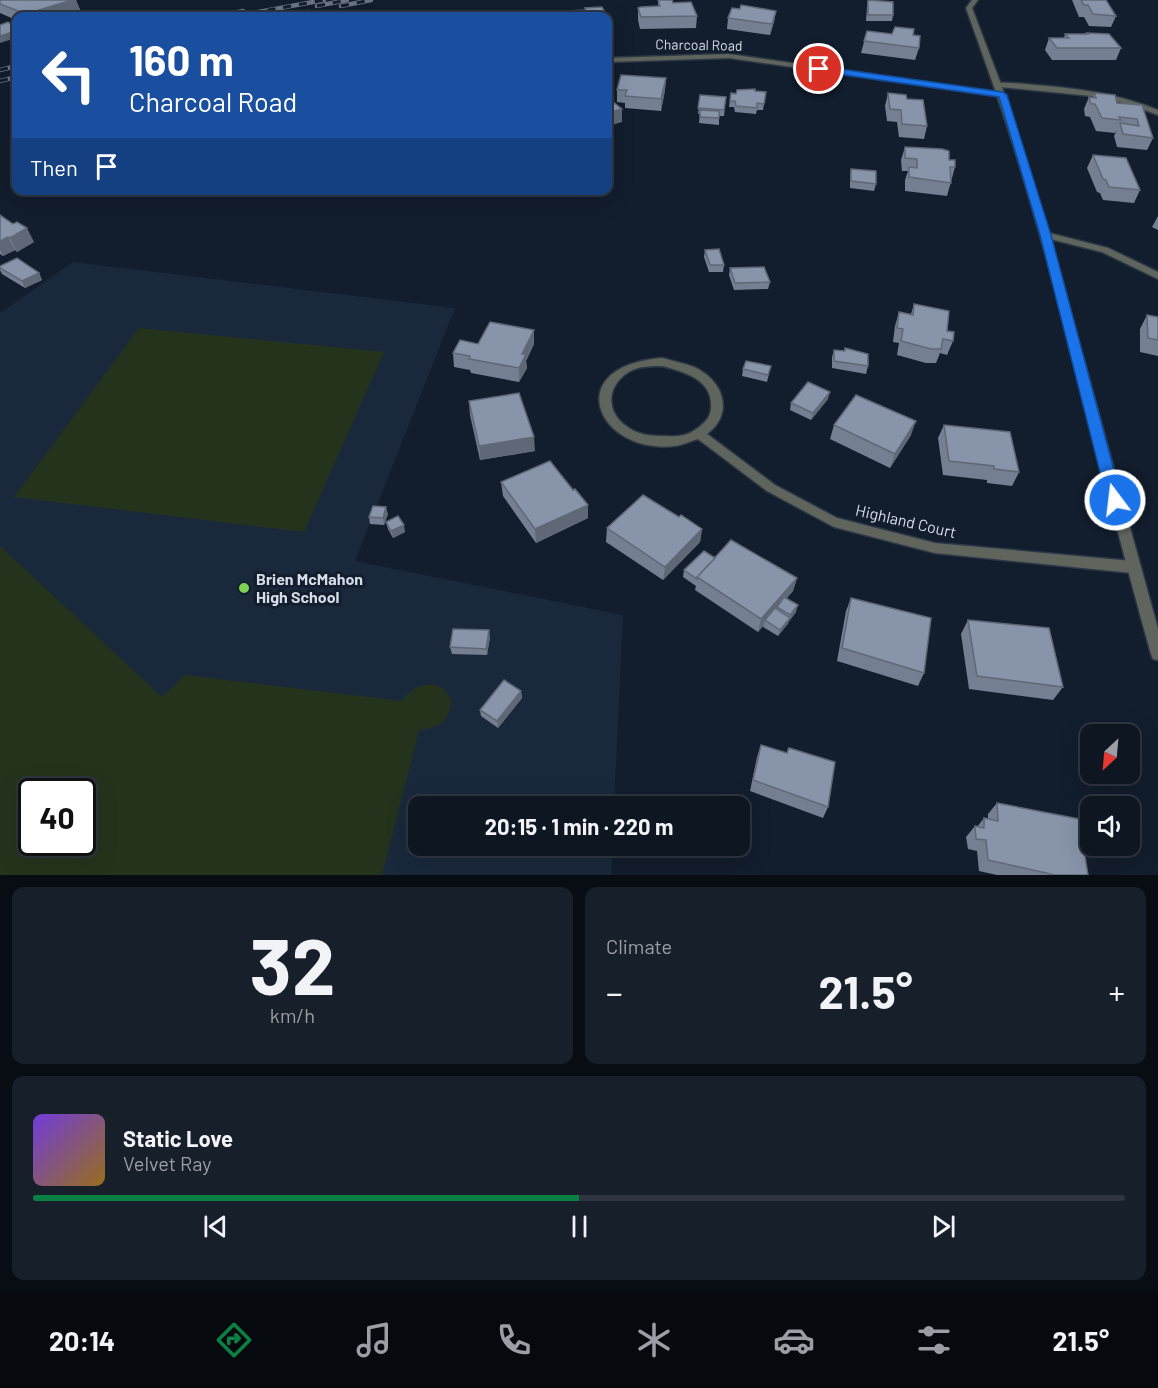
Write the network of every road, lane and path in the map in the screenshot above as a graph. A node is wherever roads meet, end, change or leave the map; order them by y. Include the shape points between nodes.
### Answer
1 (975, 0) edge
2 (612, 60) edge
3 (1001, 90) junction
4 (1158, 113) edge
5 (1045, 235) junction
6 (1158, 276) edge
7 (699, 434) junction
8 (1132, 567) junction
9 (1158, 654) edge

1 - 3 street via 969,8
2 - 3 street, Charcoal Road via 729,56
3 - 4 street, Charcoal Road via 1098,96
3 - 5 street
5 - 6 street via 1105,250
5 - 8 street
7 - 7 street via 719,410 718,396 711,383 690,369 662,362 643,363 619,373 604,390 609,418 622,430 660,442
7 - 8 street, Highland Court via 771,488 834,522 935,548
8 - 9 street

